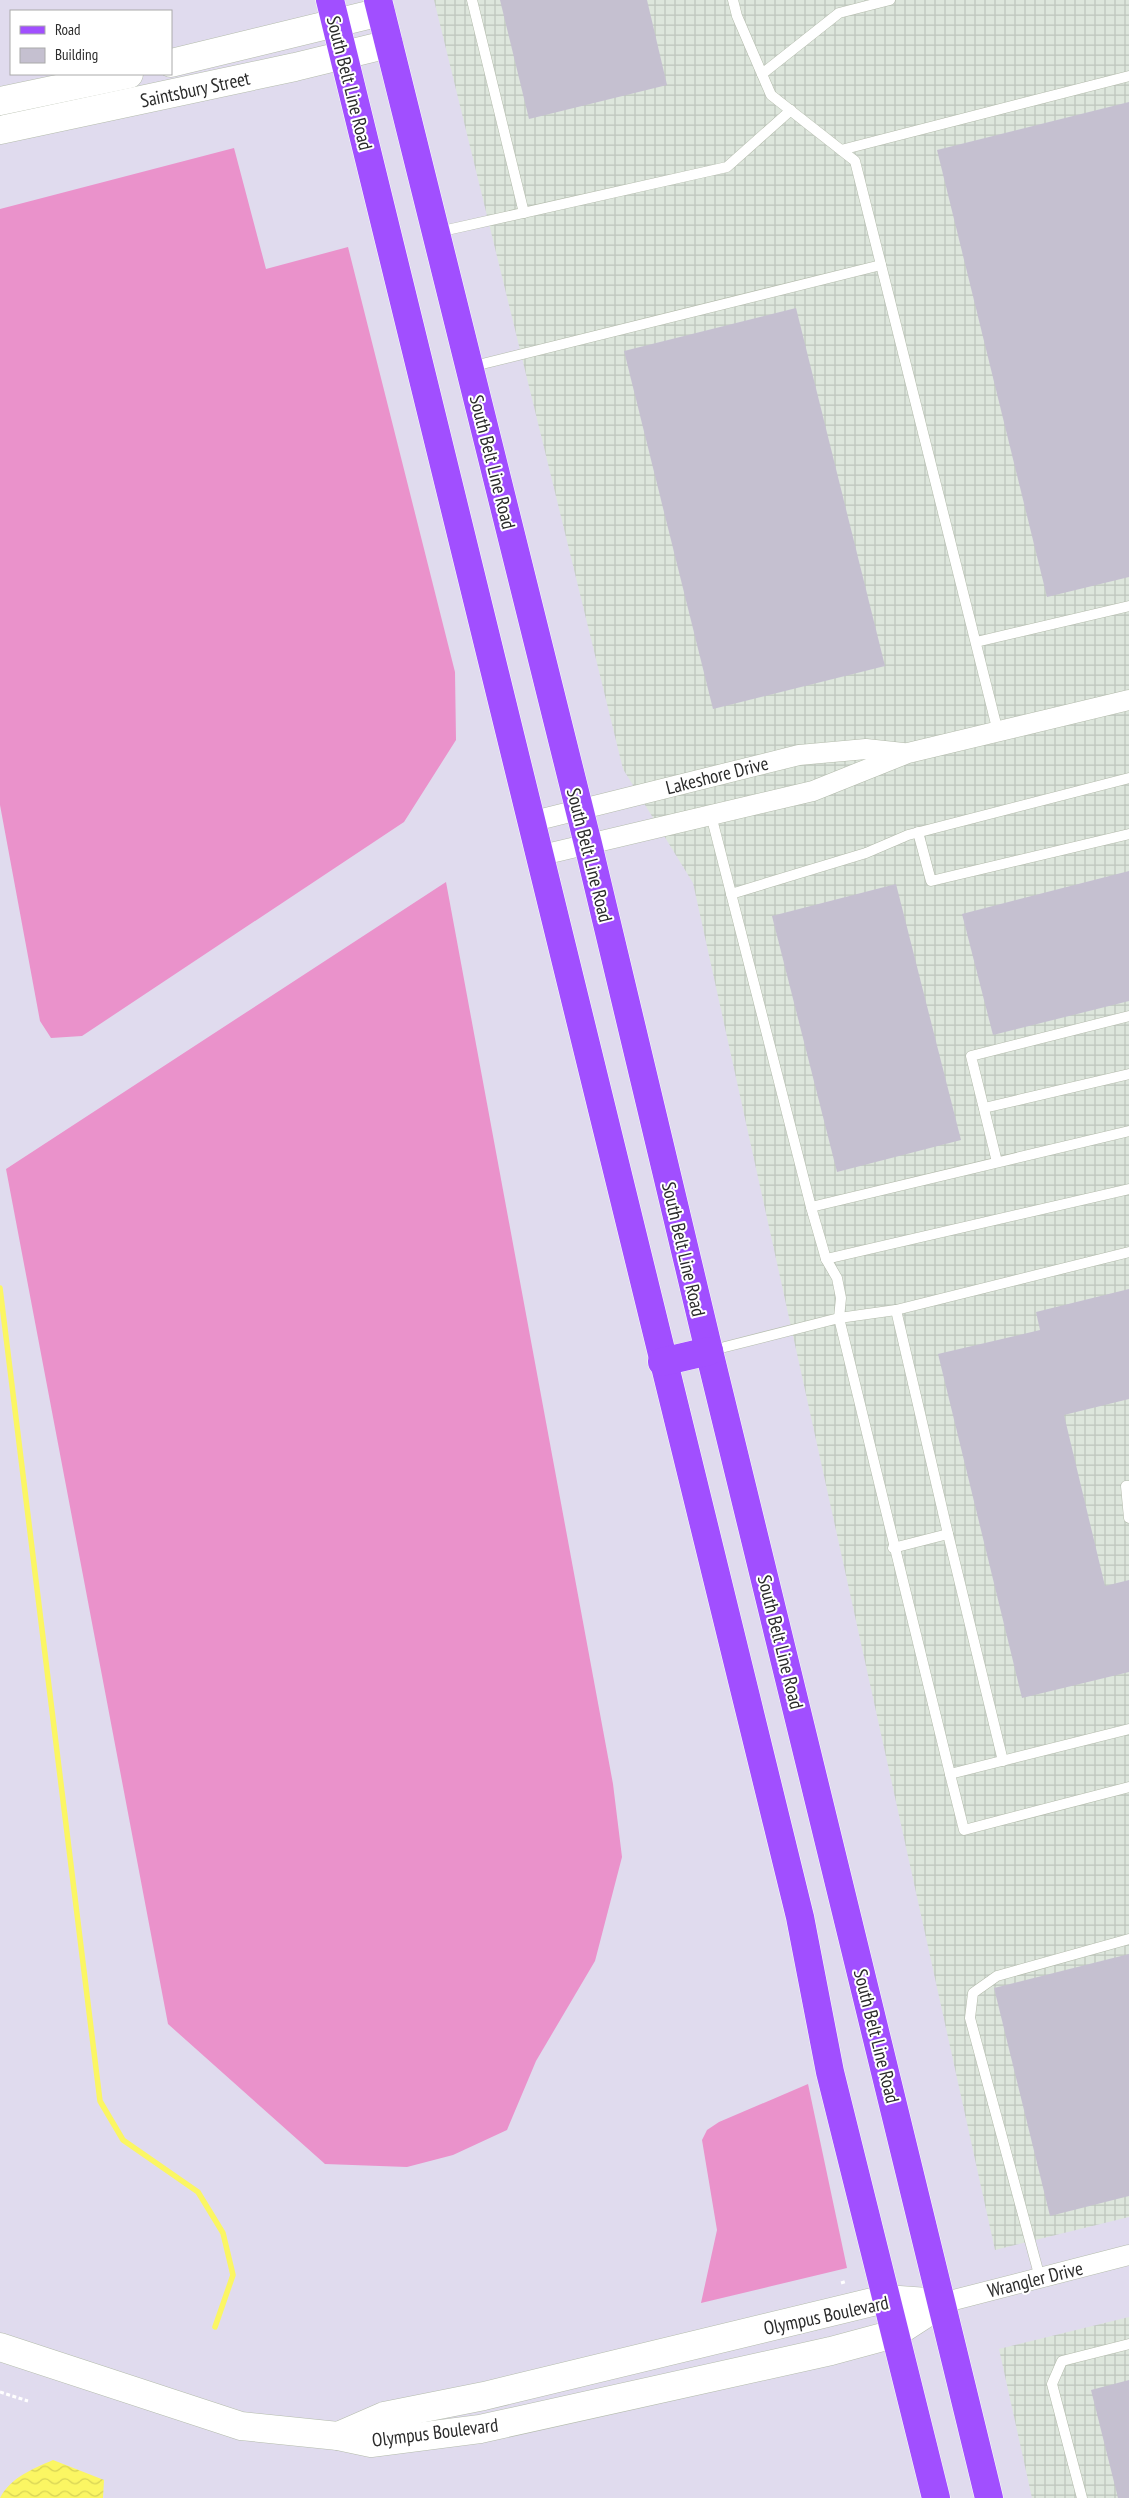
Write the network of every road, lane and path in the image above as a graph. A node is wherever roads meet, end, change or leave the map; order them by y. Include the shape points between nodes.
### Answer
1 (472, 0) edge
2 (733, 0) edge
3 (890, 0) edge
4 (379, 6) edge
5 (333, 11) edge
6 (389, 44) junction
7 (343, 55) junction
8 (172, 63) edge
9 (762, 74) junction
10 (124, 75) edge
11 (1129, 76) edge
12 (0, 101) edge
13 (791, 110) junction
14 (0, 130) edge
15 (841, 150) junction
16 (524, 213) junction
17 (437, 233) junction
18 (881, 265) junction
19 (469, 367) junction
20 (1129, 606) edge
21 (976, 642) junction
22 (1129, 700) edge
23 (998, 732) junction
24 (908, 753) junction
25 (1129, 778) edge
26 (580, 810) junction
27 (711, 815) junction
28 (530, 822) junction
29 (918, 832) junction
30 (1129, 834) edge
31 (588, 844) junction
32 (538, 856) junction
33 (731, 894) junction
34 (1129, 1016) edge
35 (1129, 1074) edge
36 (984, 1108) junction
37 (1129, 1130) edge
38 (997, 1162) junction
39 (1129, 1189) edge
40 (811, 1207) junction
41 (1129, 1252) edge
42 (826, 1259) junction
43 (896, 1310) junction
44 (839, 1318) junction
45 (709, 1351) junction
46 (662, 1362) junction
47 (1129, 1486) edge
48 (1129, 1518) edge
49 (948, 1534) junction
50 (893, 1548) junction
51 (1129, 1729) edge
52 (1003, 1761) junction
53 (950, 1774) junction
54 (1129, 1787) edge
55 (1129, 1939) edge
56 (1129, 2255) edge
57 (1040, 2278) junction
58 (847, 2281) dead end
59 (841, 2283) dead end
60 (885, 2299) junction
61 (942, 2303) junction
62 (894, 2334) junction
63 (1129, 2344) edge
64 (0, 2347) edge
65 (542, 2381) junction
66 (0, 2392) edge
67 (28, 2401) dead end
68 (550, 2413) junction
69 (338, 2436) junction
70 (936, 2498) edge
71 (989, 2498) edge
72 (1082, 2498) edge

1 - 16 lane
2 - 9 lane via 736,16
3 - 9 lane via 839,13
4 - 5 street, Saintsbury Street
4 - 6 main road, South Belt Line Road
5 - 7 main road, South Belt Line Road
5 - 8 street, Saintsbury Street
6 - 7 street, Saintsbury Street
6 - 17 main road, South Belt Line Road
7 - 14 street, Saintsbury Street
7 - 28 main road, South Belt Line Road
9 - 13 lane via 771,94
10 - 12 street, Saintsbury Street
11 - 15 lane
13 - 15 lane
13 - 16 lane via 727,167
15 - 18 lane via 855,161
16 - 17 lane
17 - 19 main road, South Belt Line Road
18 - 19 lane
18 - 21 lane
19 - 26 main road, South Belt Line Road
20 - 21 lane
21 - 23 lane
22 - 23 street, Lakeshore Drive
23 - 24 street, Lakeshore Drive
24 - 26 street, Lakeshore Drive via 866,749 799,755
24 - 27 street, Lakeshore Drive via 813,791
25 - 29 lane
26 - 28 street, Lakeshore Drive
26 - 31 main road, South Belt Line Road
27 - 31 street, Lakeshore Drive
27 - 33 lane
28 - 32 main road, South Belt Line Road
29 - 30 lane via 931,881
29 - 33 lane via 841,861
31 - 32 street, Lakeshore Drive
31 - 45 main road, South Belt Line Road
32 - 46 main road, South Belt Line Road
33 - 40 lane
34 - 36 lane via 971,1056
35 - 36 lane
36 - 38 lane
37 - 38 lane
38 - 40 lane
39 - 42 lane
40 - 42 lane
41 - 43 lane
42 - 44 lane via 837,1278 841,1298
43 - 44 lane
43 - 49 lane
44 - 45 lane
44 - 50 lane
45 - 46 main road
45 - 61 main road, South Belt Line Road
46 - 60 main road, South Belt Line Road via 800,1917 830,2072
47 - 48 lane via 1126,1486
49 - 50 lane
49 - 52 lane
50 - 53 lane
51 - 52 lane
52 - 53 lane
53 - 54 lane via 964,1830
55 - 57 lane via 997,1976 973,1993 970,2018
56 - 57 street, Wrangler Drive
57 - 61 street, Wrangler Drive
58 - 59 path
60 - 61 street, Olympus Boulevard
60 - 62 main road, South Belt Line Road
60 - 65 street, Olympus Boulevard
61 - 62 street, Olympus Boulevard
61 - 71 main road, South Belt Line Road
62 - 68 street, Olympus Boulevard
62 - 70 main road, South Belt Line Road
63 - 72 lane via 1062,2361 1052,2384
64 - 69 street, Olympus Boulevard via 241,2426
65 - 68 street
65 - 69 street, Olympus Boulevard via 384,2416
66 - 67 path
68 - 69 street, Olympus Boulevard via 480,2430 371,2443

